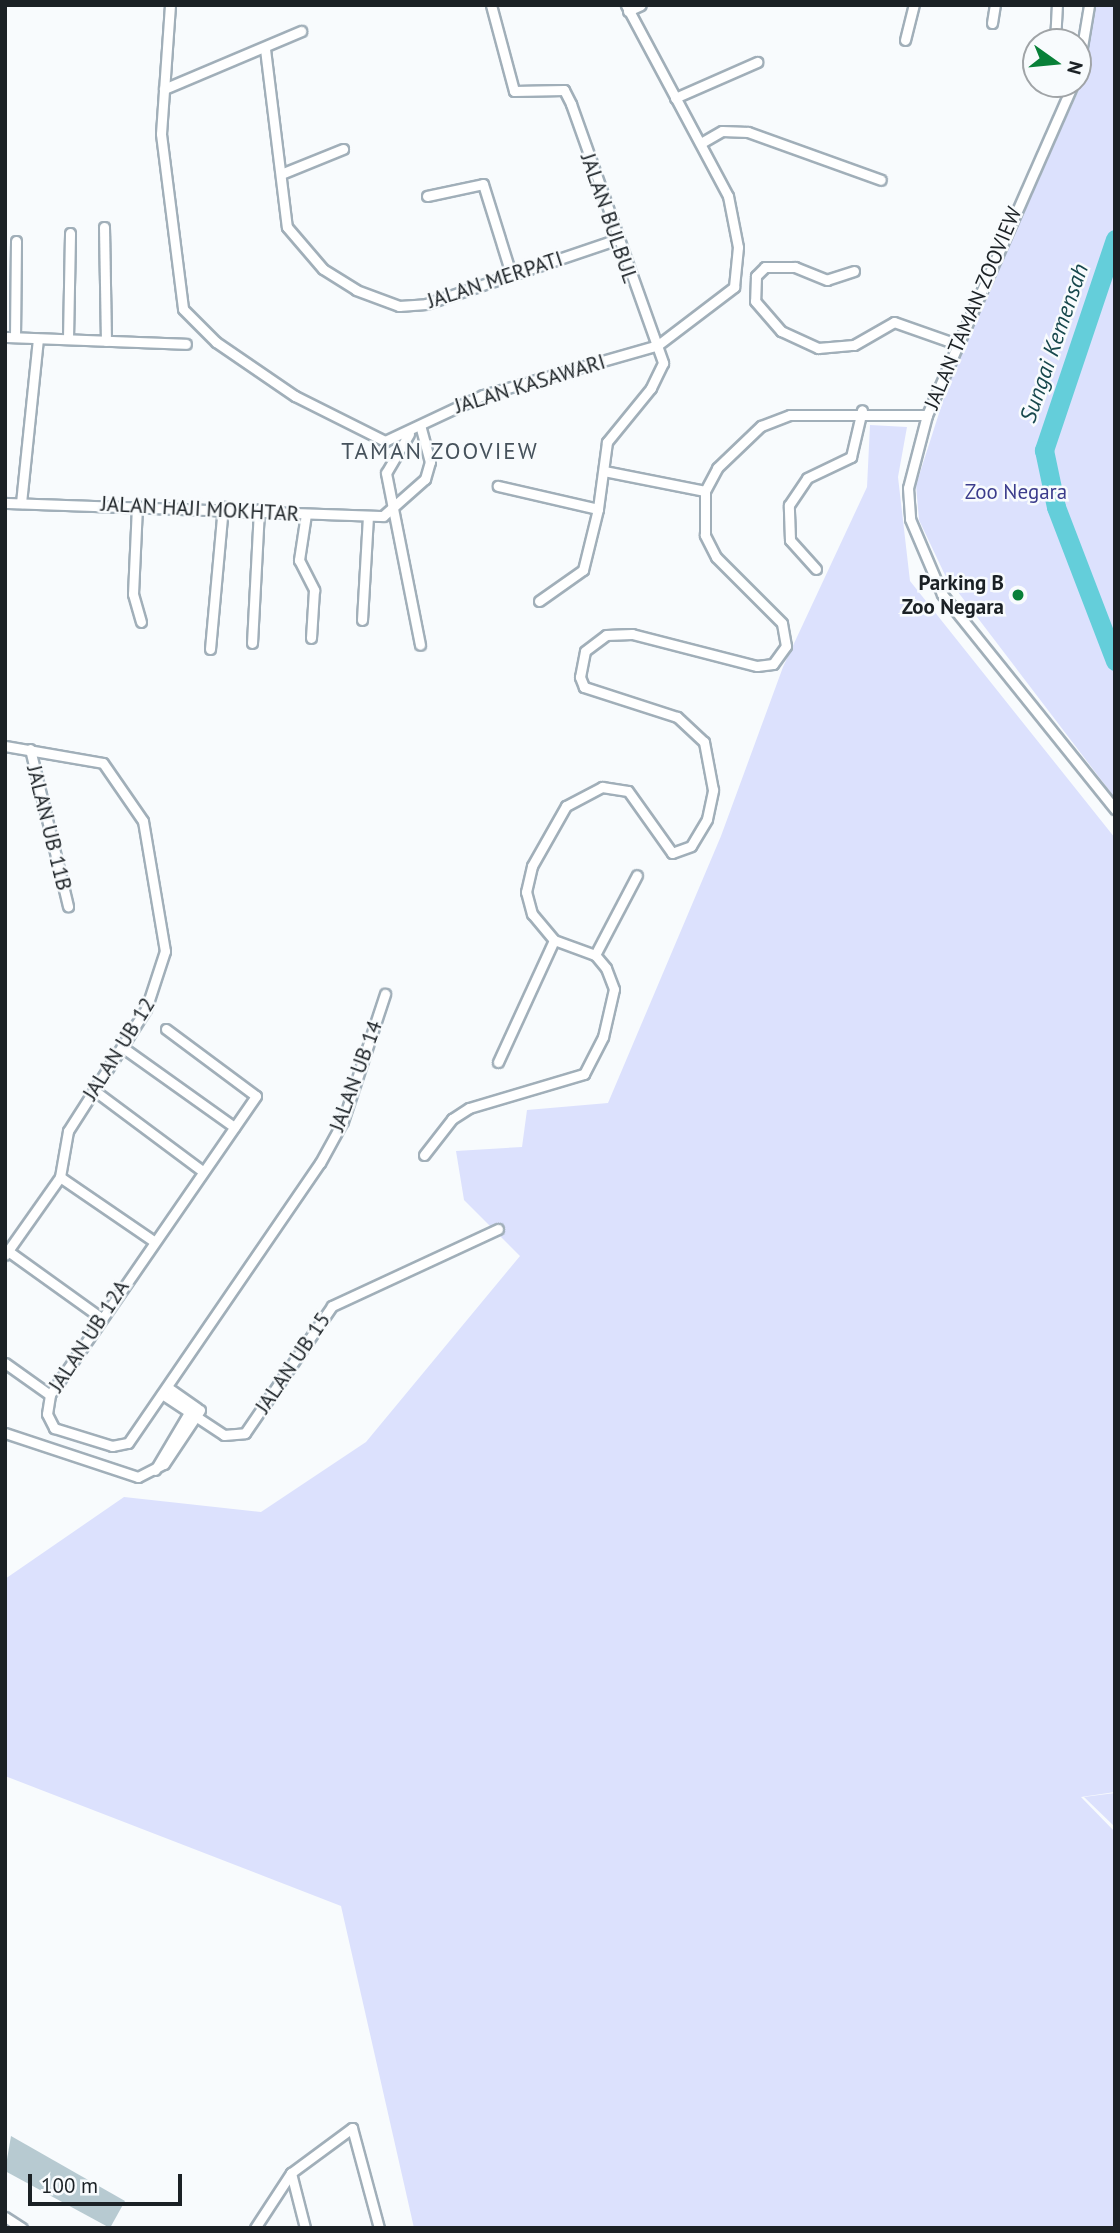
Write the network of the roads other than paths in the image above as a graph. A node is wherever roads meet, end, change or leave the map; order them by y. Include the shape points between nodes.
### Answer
1 (170, 5) edge
2 (491, 5) edge
3 (641, 5) edge
4 (914, 5) edge
5 (995, 5) edge
6 (1057, 5) edge
7 (1089, 5) edge
8 (627, 8) edge
9 (992, 23) dead end
10 (1056, 28) edge
11 (1085, 28) edge
12 (301, 31) dead end
13 (905, 40) dead end
14 (265, 49) junction
15 (757, 62) dead end
16 (164, 89) junction
17 (1067, 98) edge
18 (675, 99) junction
19 (701, 143) junction
20 (343, 149) dead end
21 (281, 174) junction
22 (881, 180) dead end
23 (427, 196) dead end
24 (104, 227) dead end
25 (70, 233) dead end
26 (615, 240) junction
27 (16, 241) dead end
28 (855, 271) dead end
29 (511, 274) junction
30 (10, 337) edge
31 (38, 339) junction
32 (68, 340) junction
33 (106, 341) junction
34 (954, 343) junction
35 (187, 344) dead end
36 (658, 345) junction
37 (862, 410) junction
38 (927, 415) junction
39 (416, 427) junction
40 (604, 471) junction
41 (498, 486) dead end
42 (705, 491) junction
43 (5, 503) edge
44 (21, 503) junction
45 (137, 506) junction
46 (223, 507) junction
47 (259, 509) junction
48 (598, 509) junction
49 (394, 511) junction
50 (306, 514) junction
51 (368, 516) junction
52 (816, 569) dead end
53 (539, 601) dead end
54 (362, 620) dead end
55 (141, 622) dead end
56 (311, 638) dead end
57 (252, 643) dead end
58 (420, 645) dead end
59 (210, 649) dead end
60 (5, 746) edge
61 (30, 750) junction
62 (1115, 809) edge
63 (637, 875) dead end
64 (68, 906) dead end
65 (554, 940) junction
66 (595, 955) junction
67 (385, 995) dead end
68 (166, 1029) dead end
69 (122, 1047) junction
70 (498, 1062) dead end
71 (95, 1091) junction
72 (234, 1127) junction
73 (424, 1155) dead end
74 (201, 1170) junction
75 (61, 1177) junction
76 (279, 1227) joint
77 (498, 1229) dead end
78 (152, 1240) junction
79 (7, 1253) edge
80 (100, 1317) junction
81 (5, 1363) edge
82 (165, 1390) junction
83 (50, 1395) junction
84 (194, 1411) junction
85 (5, 1433) edge
86 (290, 2173) junction
87 (5, 2217) edge
88 (22, 2228) edge
89 (255, 2228) edge
90 (305, 2228) edge
91 (379, 2228) edge

1 - 16 street, JALAN KASAWARI
2 - 26 street, JALAN BULBUL via 514,91 564,90
3 - 8 street
4 - 13 street
5 - 9 street
6 - 10 street
7 - 11 street
8 - 18 street, JALAN KASAWARI
12 - 14 street
14 - 16 street
14 - 21 street, JALAN MERPATI
15 - 18 street
16 - 39 street, JALAN KASAWARI via 161,134 183,309 216,342 369,439 385,442
17 - 34 street, JALAN TAMAN ZOOVIEW
18 - 19 street, JALAN KASAWARI
19 - 22 street via 722,131 748,132
19 - 36 street, JALAN KASAWARI via 736,226 734,287
20 - 21 street
21 - 29 street, JALAN MERPATI via 287,227 301,248 323,269 382,302 426,304
23 - 29 street via 482,184
24 - 33 street
25 - 32 street
26 - 29 street, JALAN MERPATI
26 - 36 street, JALAN BULBUL
27 - 30 street
28 - 34 street via 827,280 795,267 765,267 757,275 755,301 781,331 818,348 854,345 894,322
30 - 31 street
31 - 32 street
31 - 44 street
32 - 33 street
33 - 35 street
34 - 38 street, JALAN TAMAN ZOOVIEW
36 - 39 street, JALAN KASAWARI via 483,396
36 - 40 street via 659,375 607,442
37 - 38 street
37 - 42 street via 790,415 761,426 735,446
37 - 52 street via 852,457 807,478 789,505 790,540
38 - 62 street, JALAN TAMAN ZOOVIEW via 908,488 920,555 976,640
39 - 49 street via 387,467
39 - 49 street via 430,462 425,479
40 - 42 street
40 - 48 street
41 - 48 street
42 - 65 street via 705,535 716,556 782,623 786,646 765,667 632,634 606,635 585,651 580,677 594,694 677,717 692,728 704,742 713,790 707,819 682,852 663,848 649,814 628,791 602,787 566,806 532,866 526,892 532,914
43 - 44 street, JALAN HAJI MOKHTAR
44 - 45 street, JALAN HAJI MOKHTAR
45 - 46 street, JALAN HAJI MOKHTAR
45 - 55 street via 133,594
46 - 47 street, JALAN HAJI MOKHTAR
46 - 59 street
47 - 50 street, JALAN HAJI MOKHTAR
47 - 57 street
48 - 53 street via 583,570
49 - 51 street, JALAN HAJI MOKHTAR
49 - 58 street
50 - 51 street, JALAN HAJI MOKHTAR
50 - 56 street via 299,560 314,590
51 - 54 street
60 - 61 street
61 - 64 street, JALAN UB 11B
61 - 69 street, JALAN UB 12 via 94,758 139,810 163,913 159,983
63 - 66 street
65 - 66 street
65 - 70 street
66 - 73 street via 614,989 613,1009 584,1074 469,1108 452,1119
67 - 76 street, JALAN UB 14 via 343,1121
68 - 72 street, JALAN UB 12A via 256,1096
69 - 71 street, JALAN UB 12
69 - 72 street
71 - 74 street
71 - 75 street, JALAN UB 12 via 68,1131
72 - 74 street, JALAN UB 12A
74 - 78 street, JALAN UB 12A
75 - 78 street
75 - 79 street, JALAN UB 12
76 - 82 street, JALAN UB 12A
77 - 84 street, JALAN UB 15 via 332,1306 245,1433 223,1435
78 - 80 street, JALAN UB 12A
79 - 80 street
80 - 83 street, JALAN UB 12A
81 - 83 street
82 - 83 street, JALAN UB 12A via 122,1447 61,1433 47,1414
82 - 84 street, JALAN UB 15
84 - 85 street via 154,1471 138,1477
86 - 89 street
86 - 90 street
86 - 91 street via 352,2128
87 - 88 street

